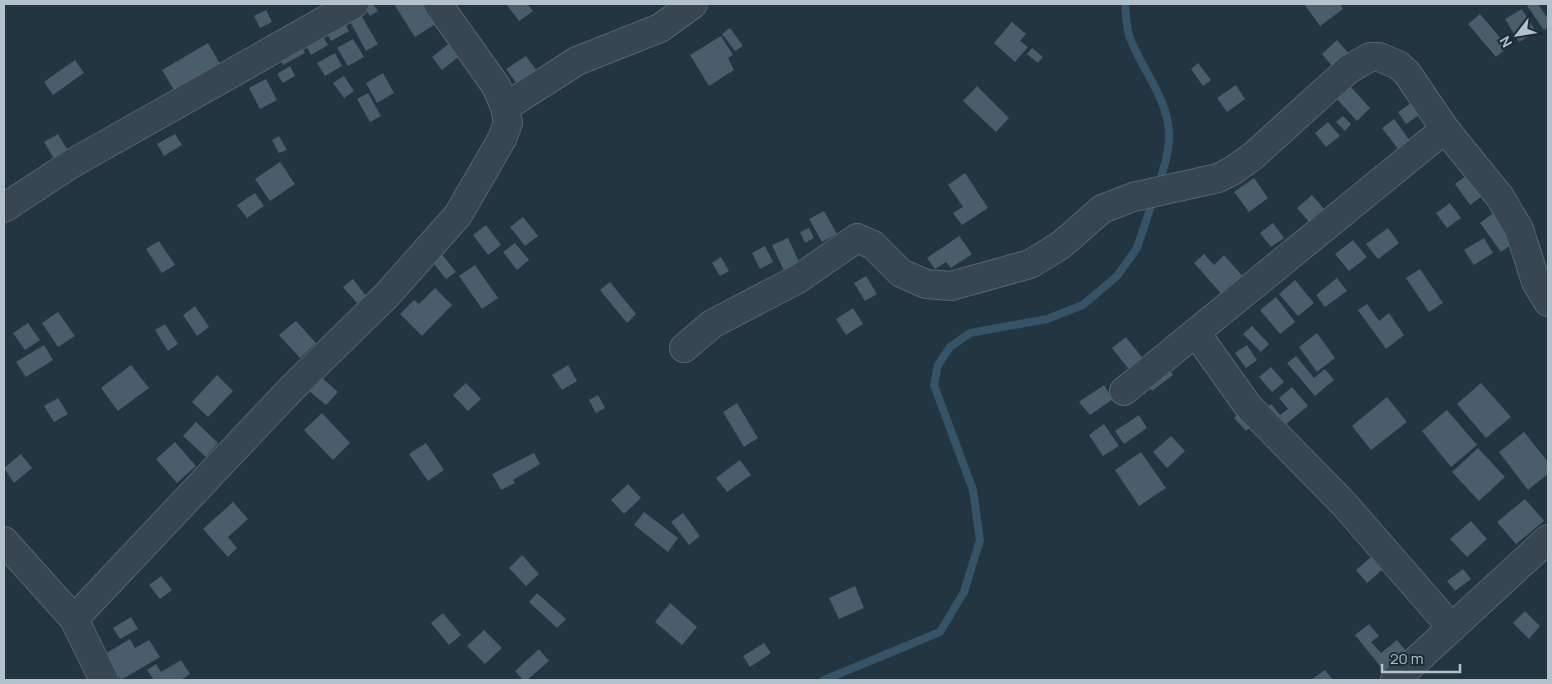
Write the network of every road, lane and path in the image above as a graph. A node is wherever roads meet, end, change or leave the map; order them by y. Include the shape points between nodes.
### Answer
1 (354, 4) edge
2 (438, 4) edge
3 (693, 4) edge
4 (505, 107) junction
5 (1444, 129) junction
6 (4, 208) edge
7 (1548, 302) edge
8 (1196, 333) junction
9 (684, 348) dead end
10 (1124, 391) dead end
11 (1548, 540) edge
12 (4, 541) edge
13 (74, 620) junction
14 (1452, 628) junction
15 (104, 680) edge
16 (1395, 680) edge

1 - 6 street via 71,164
2 - 4 street via 496,86
3 - 4 street via 660,28 578,61
4 - 13 street via 508,123 502,139 458,215 387,295 292,388
5 - 7 street via 1511,213 1536,282
5 - 8 street
5 - 9 street via 1407,74 1389,59 1370,58 1349,69 1244,163 1218,178 1132,198 1102,209 1061,245 1030,264 951,286 926,284 901,273 873,245 857,238 798,278 712,324
8 - 10 street
8 - 14 street via 1248,406 1344,504
11 - 14 street
12 - 13 street
13 - 15 street
14 - 16 street

